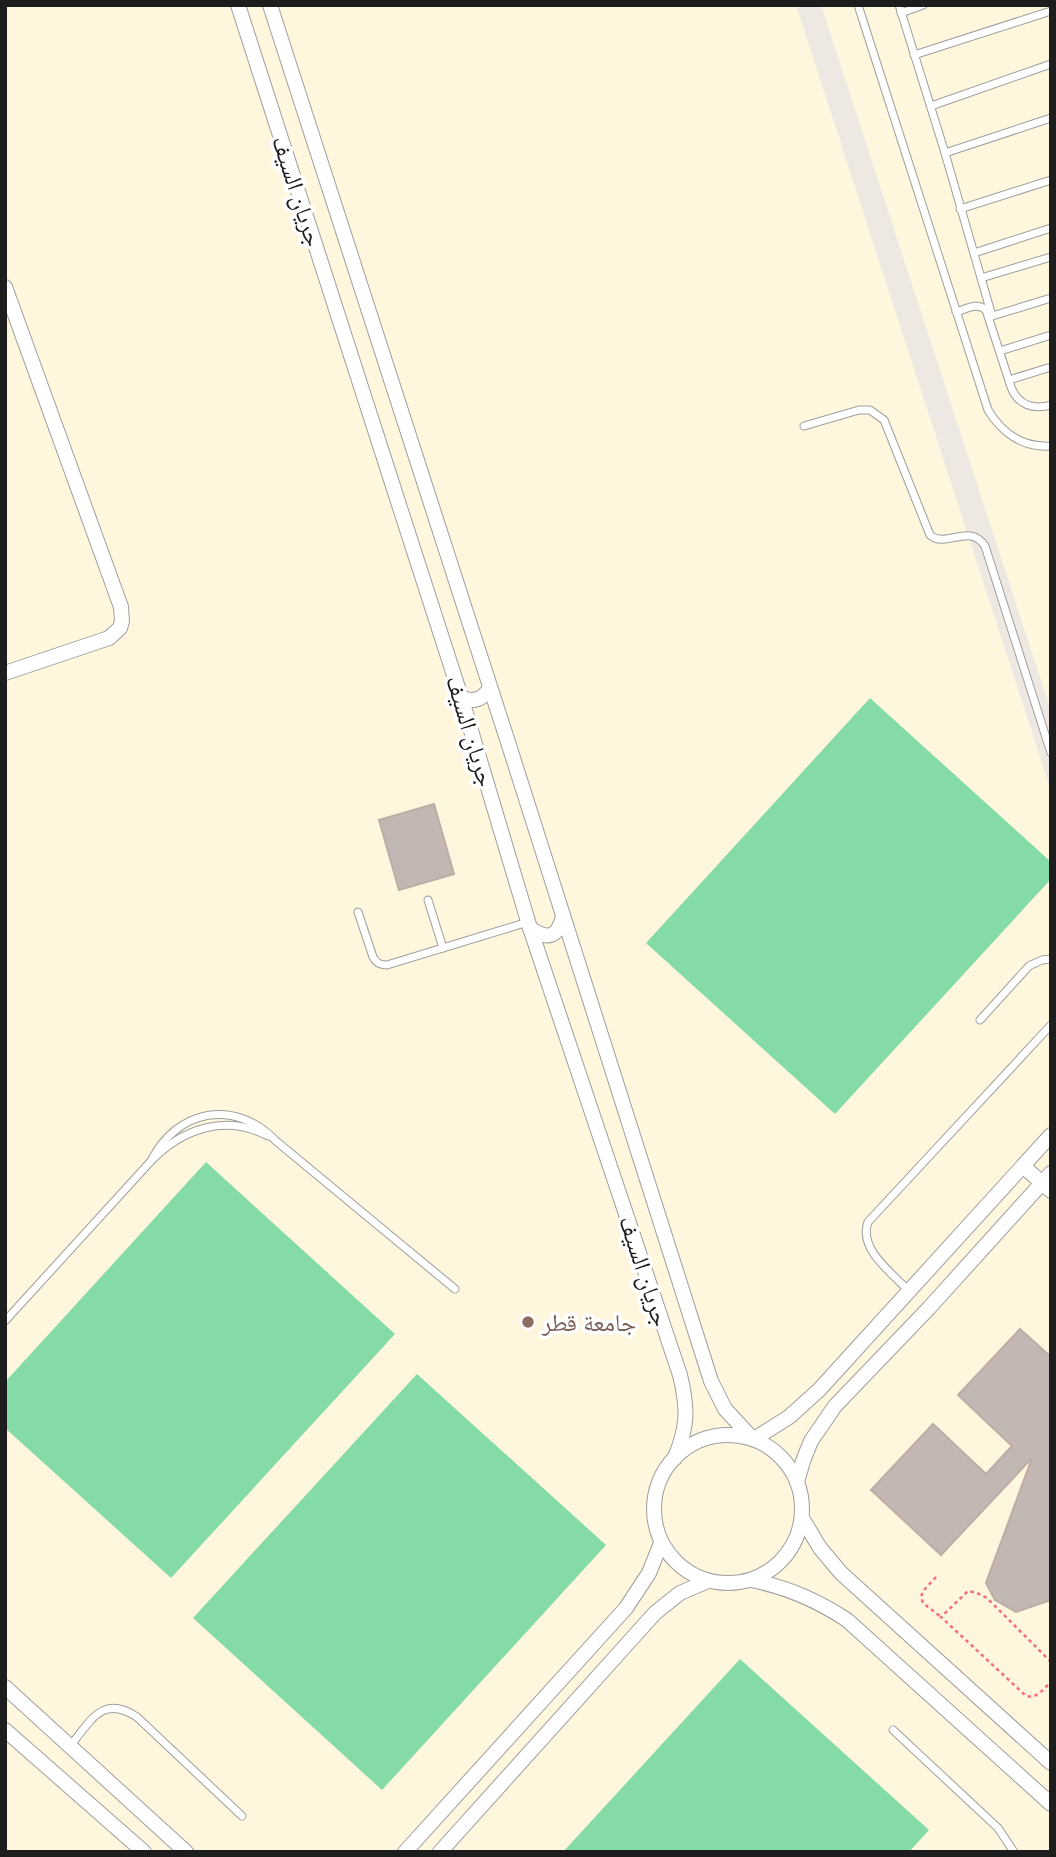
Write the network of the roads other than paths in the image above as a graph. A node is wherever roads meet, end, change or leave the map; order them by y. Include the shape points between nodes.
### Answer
1 (239, 5) edge
2 (270, 5) edge
3 (858, 5) edge
4 (923, 5) edge
5 (900, 9) edge
6 (1051, 11) edge
7 (914, 55) junction
8 (1051, 64) edge
9 (931, 106) junction
10 (1051, 118) edge
11 (945, 153) junction
12 (1051, 180) edge
13 (960, 209) junction
14 (1051, 228) edge
15 (974, 253) junction
16 (1051, 257) edge
17 (981, 278) junction
18 (5, 287) edge
19 (1051, 298) edge
20 (956, 312) junction
21 (990, 317) junction
22 (1051, 335) edge
23 (1000, 351) junction
24 (1051, 367) edge
25 (1009, 380) junction
26 (1051, 405) edge
27 (803, 426) dead end
28 (1051, 446) edge
29 (5, 673) edge
30 (490, 688) junction
31 (461, 697) junction
32 (1051, 753) edge
33 (428, 900) dead end
34 (358, 912) dead end
35 (563, 916) junction
36 (529, 925) junction
37 (443, 948) junction
38 (1051, 959) edge
39 (979, 1020) dead end
40 (1051, 1025) edge
41 (276, 1141) junction
42 (1047, 1145) edge
43 (151, 1160) junction
44 (1023, 1166) junction
45 (1048, 1182) edge
46 (455, 1289) dead end
47 (909, 1291) junction
48 (929, 1308) junction
49 (5, 1321) edge
50 (752, 1437) junction
51 (675, 1458) junction
52 (797, 1482) junction
53 (802, 1518) junction
54 (661, 1543) junction
55 (750, 1580) junction
56 (708, 1581) junction
57 (5, 1687) edge
58 (5, 1730) edge
59 (893, 1730) dead end
60 (70, 1747) junction
61 (1051, 1763) edge
62 (1051, 1804) edge
63 (243, 1816) dead end
64 (144, 1852) edge
65 (186, 1852) edge
66 (405, 1852) edge
67 (440, 1852) edge
68 (1014, 1852) edge

1 - 31 street, جريان السيف
2 - 30 street, جريان السيف
3 - 20 lane
4 - 5 lane
5 - 7 lane
6 - 7 lane
7 - 9 lane
8 - 9 lane
9 - 11 lane
10 - 11 lane
11 - 13 lane
12 - 13 lane
13 - 15 lane
14 - 15 lane
15 - 17 lane
16 - 17 lane
17 - 21 lane
18 - 29 street via 122,614 120,628 109,638
19 - 21 lane
20 - 21 lane via 979,306
20 - 28 lane via 995,420 1022,442
21 - 23 lane
22 - 23 lane
23 - 25 lane
24 - 25 lane
25 - 26 lane via 1016,397 1025,404 1036,408
27 - 32 lane via 859,410 878,414 930,535 942,539 967,535 982,541
30 - 31 street via 474,701
30 - 35 street, جريان السيف
31 - 36 street, جريان السيف
33 - 37 lane
34 - 37 lane via 378,963 387,965
35 - 36 street via 557,933 548,936
35 - 50 street, جريان السيف via 711,1381 725,1409
36 - 37 lane
36 - 51 street, جريان السيف via 680,1375 685,1396 684,1432
38 - 39 lane via 1029,966
40 - 47 lane via 869,1222 865,1235 869,1248
41 - 43 lane via 237,1126 210,1127 172,1142
41 - 43 lane via 248,1120 214,1114 171,1132
41 - 46 lane
42 - 44 street
43 - 49 lane
44 - 45 street
44 - 47 street
45 - 48 street
47 - 48 street
47 - 50 street via 805,1404
48 - 52 street via 822,1423
50 - 51 street via 704,1438
50 - 52 street via 784,1460
51 - 54 street via 655,1492 653,1518
52 - 53 street
53 - 55 street via 789,1552
53 - 61 street via 841,1573
54 - 56 street via 685,1571
54 - 66 street via 649,1573 626,1608
55 - 56 street
55 - 62 street via 811,1598 847,1620
56 - 67 street via 680,1593 655,1613
57 - 60 street
58 - 64 street
59 - 68 lane via 998,1828
60 - 63 lane via 97,1713 124,1708
60 - 65 street

